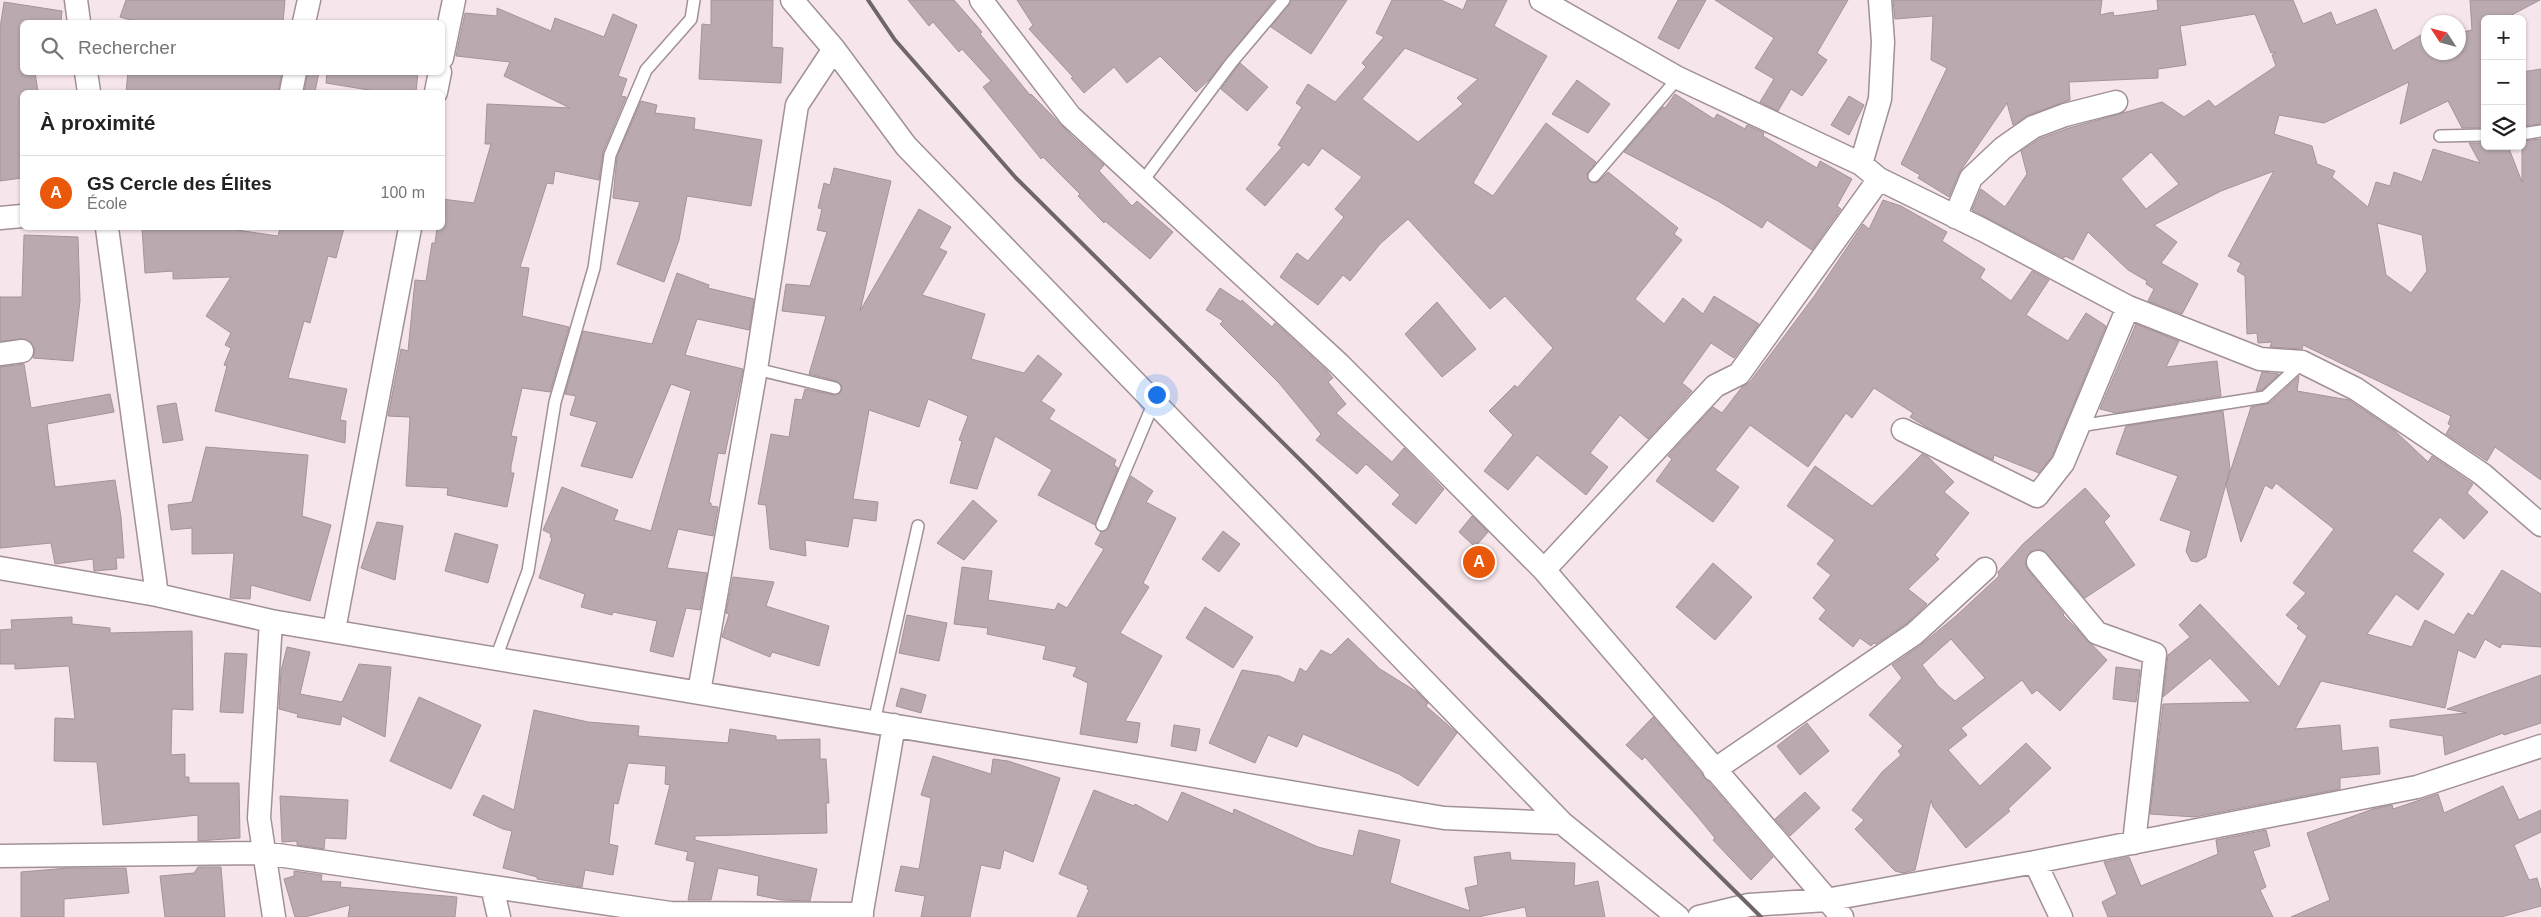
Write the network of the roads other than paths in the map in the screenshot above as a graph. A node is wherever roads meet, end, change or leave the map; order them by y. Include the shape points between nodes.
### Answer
1 (76, 0) edge
2 (309, 0) edge
3 (454, 0) edge
4 (694, 0) edge
5 (792, 0) edge
6 (981, 0) edge
7 (1284, 0) edge
8 (1541, 0) edge
9 (1880, 0) edge
10 (79, 20) edge
11 (304, 20) edge
12 (445, 44) edge
13 (834, 49) junction
14 (86, 75) edge
15 (294, 75) edge
16 (439, 75) edge
17 (1678, 78) junction
18 (89, 90) edge
19 (291, 90) edge
20 (436, 90) edge
21 (2116, 102) dead end
22 (2541, 131) edge
23 (2526, 133) edge
24 (2481, 135) edge
25 (2440, 136) dead end
26 (1861, 164) junction
27 (1594, 176) dead end
28 (1879, 179) junction
29 (1142, 182) junction
30 (20, 216) edge
31 (1956, 216) junction
32 (0, 218) edge
33 (107, 230) edge
34 (410, 230) edge
35 (2128, 307) junction
36 (22, 351) dead end
37 (0, 354) edge
38 (2302, 362) junction
39 (756, 369) junction
40 (835, 388) dead end
41 (1154, 402) junction
42 (2079, 426) junction
43 (1903, 430) dead end
44 (1102, 525) dead end
45 (2541, 525) edge
46 (918, 526) dead end
47 (2038, 562) dead end
48 (0, 568) edge
49 (1985, 569) dead end
50 (1544, 570) junction
51 (157, 595) junction
52 (271, 621) junction
53 (334, 630) junction
54 (496, 658) junction
55 (699, 692) junction
56 (884, 723) junction
57 (2541, 746) edge
58 (1714, 770) junction
59 (1562, 823) junction
60 (2134, 843) junction
61 (264, 854) junction
62 (0, 856) edge
63 (2035, 862) junction
64 (492, 886) junction
65 (1826, 900) junction
66 (862, 915) edge
67 (274, 917) edge
68 (499, 917) edge
69 (1678, 917) edge
70 (1699, 917) edge
71 (1842, 917) edge
72 (2061, 917) edge

1 - 10 street
2 - 11 street
3 - 12 street
4 - 54 lane via 691,19 646,70 610,155 594,268 555,402 528,571
5 - 13 street
6 - 29 street via 1070,116
7 - 29 lane via 1231,63
8 - 17 street
9 - 26 street via 1883,42 1880,99
13 - 39 street via 797,106
13 - 41 street via 906,146
14 - 18 street
15 - 19 street
16 - 20 street
17 - 26 street
17 - 27 lane
21 - 31 street via 2065,115 2033,127 2018,137 1971,178
22 - 23 lane
24 - 25 lane
26 - 28 street
28 - 31 street
28 - 50 street via 1739,374 1715,386
29 - 50 street via 1339,364
30 - 32 street
31 - 35 street
33 - 51 street
34 - 53 street
35 - 38 street via 2260,359
35 - 42 street
36 - 37 street
38 - 42 lane via 2265,396
38 - 45 street via 2356,389 2482,474
39 - 40 lane
39 - 55 street
41 - 44 lane
41 - 59 street
42 - 43 street via 2063,463 2037,496
46 - 56 lane
47 - 60 street via 2097,633 2155,654
48 - 51 street
49 - 58 street via 1914,634
50 - 58 street
51 - 52 street
52 - 53 street
52 - 61 street via 259,818
53 - 54 street
54 - 55 street
55 - 56 street
56 - 59 street via 1444,818
56 - 66 street
57 - 60 street via 2417,787
58 - 65 street
59 - 69 street
60 - 63 street
61 - 62 street
61 - 64 street
61 - 67 street
63 - 65 street
63 - 72 street
64 - 66 street via 670,913
64 - 68 street
65 - 70 street via 1749,905
65 - 71 street

